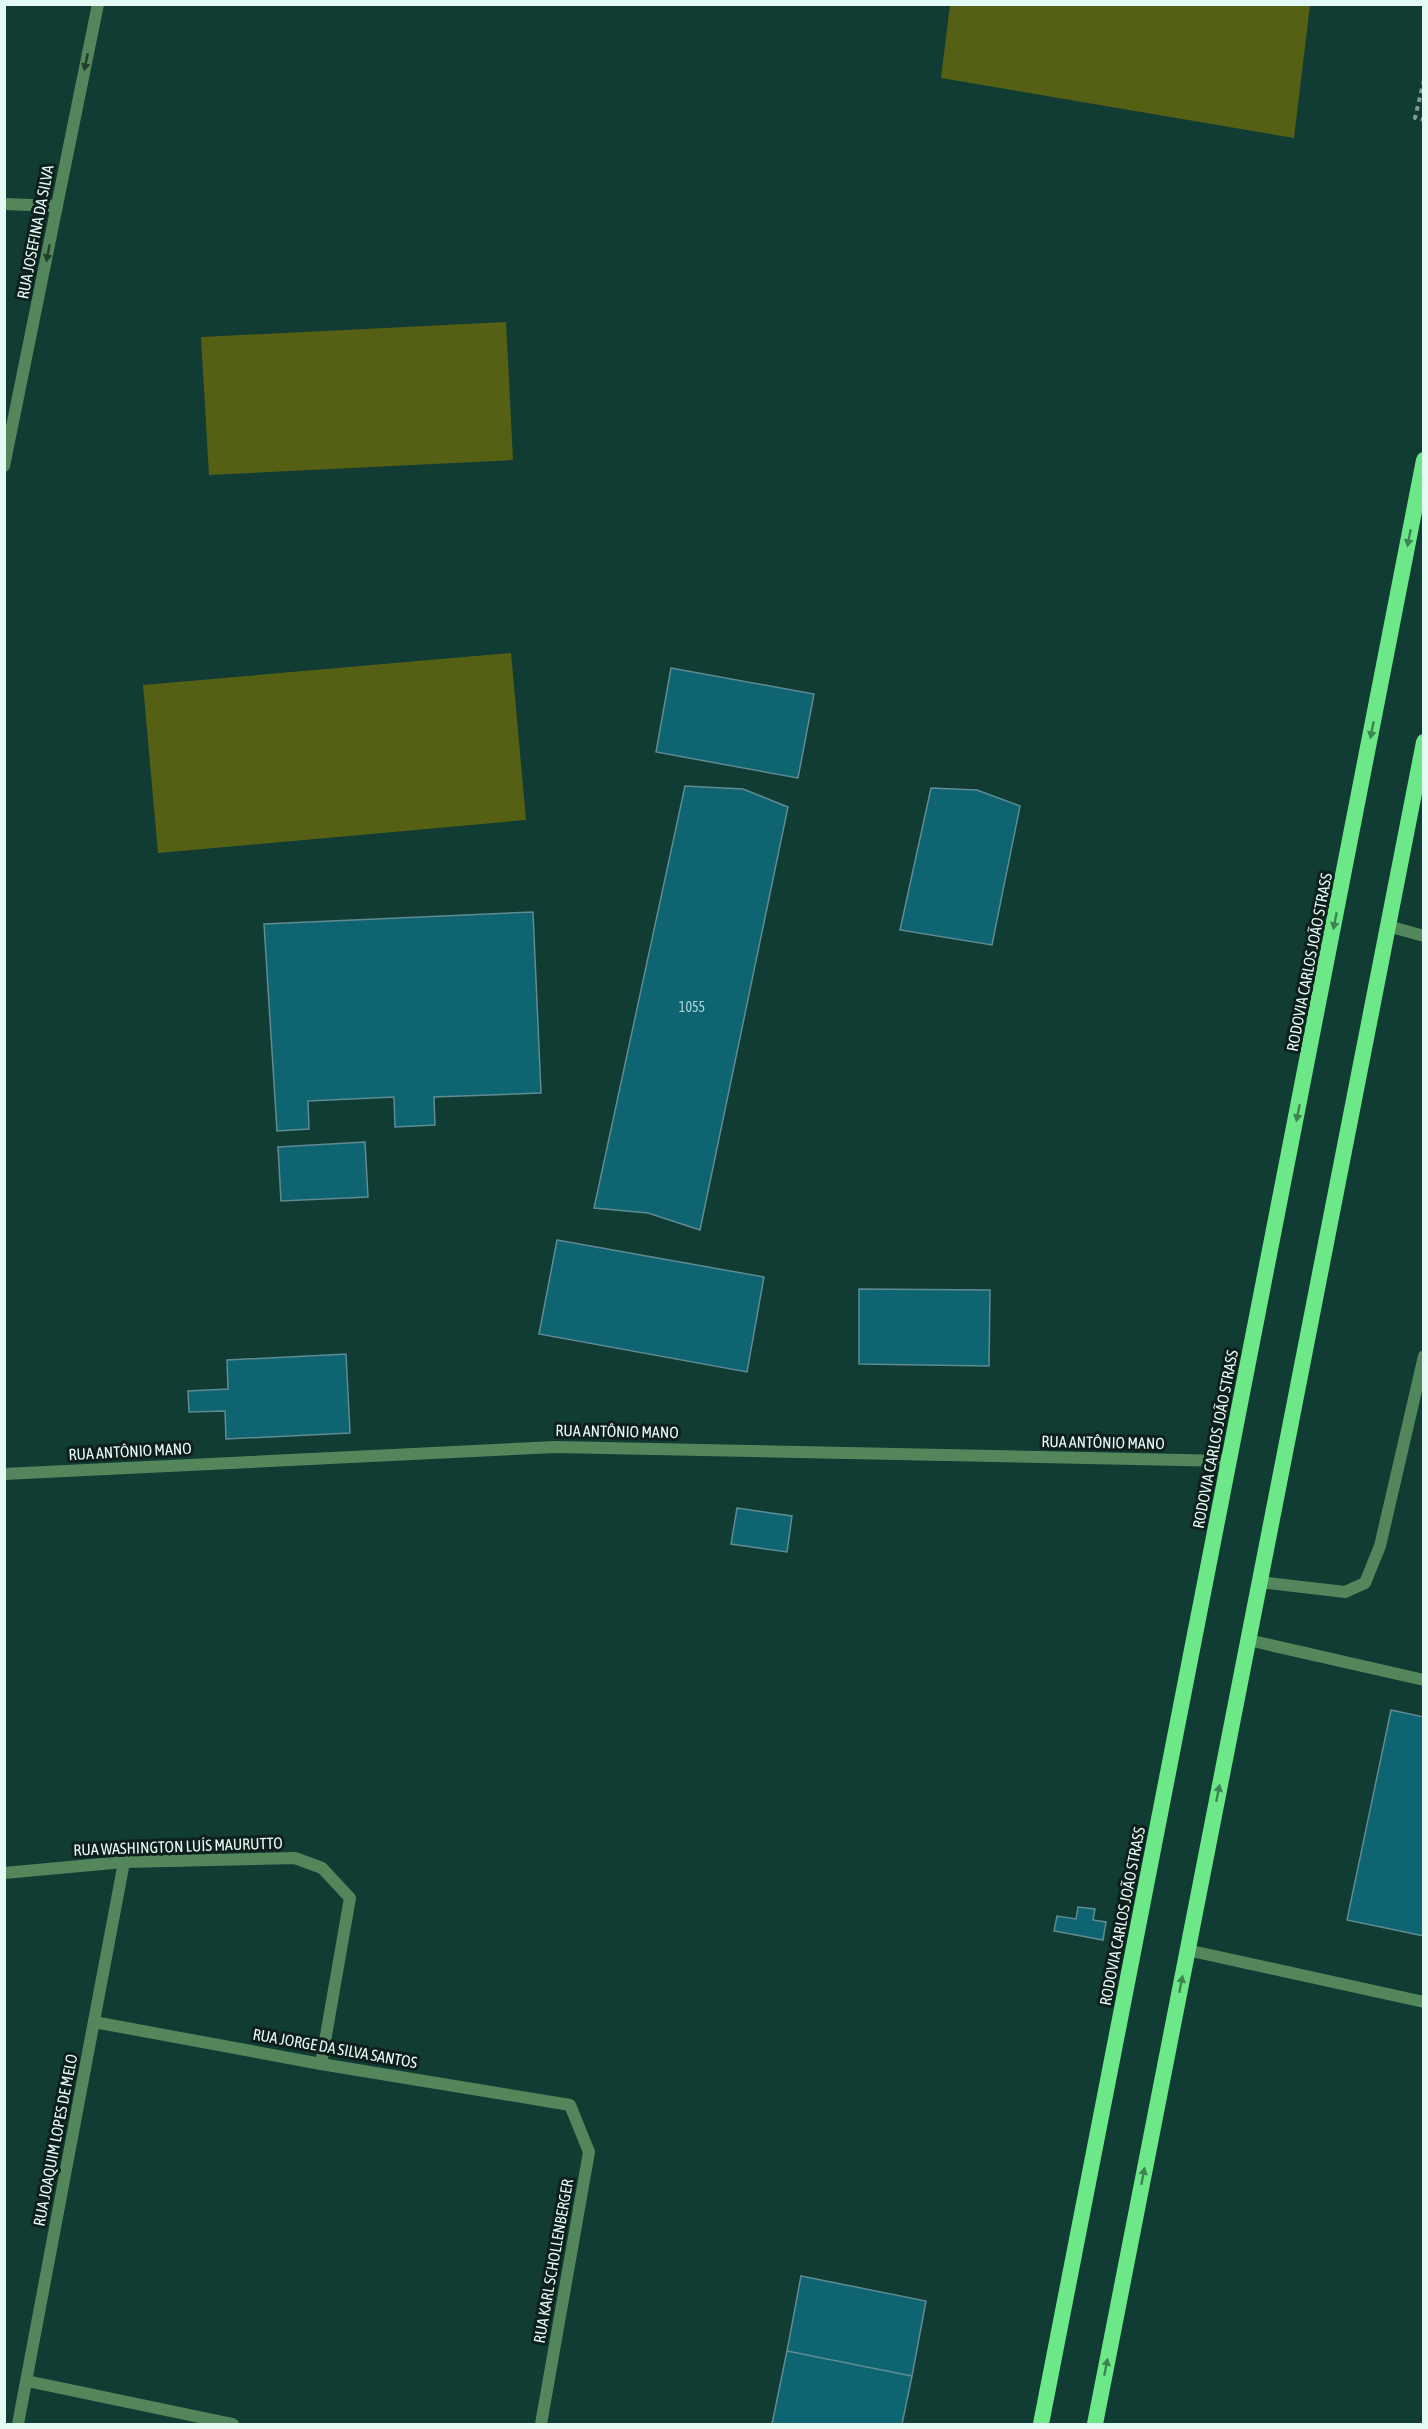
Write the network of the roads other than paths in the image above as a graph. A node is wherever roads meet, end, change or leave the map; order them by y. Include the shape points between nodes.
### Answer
1 (98, 4) edge
2 (4, 204) edge
3 (57, 206) junction
4 (1424, 460) edge
5 (4, 466) edge
6 (1424, 742) edge
7 (1388, 926) junction
8 (1424, 936) edge
9 (1424, 1356) edge
10 (1229, 1461) junction
11 (4, 1474) edge
12 (1260, 1582) junction
13 (1248, 1640) junction
14 (1424, 1680) edge
15 (124, 1862) junction
16 (4, 1873) edge
17 (1187, 1950) junction
18 (1424, 2002) edge
19 (94, 2022) junction
20 (321, 2064) junction
21 (570, 2105) joint
22 (27, 2381) junction
23 (18, 2424) edge
24 (233, 2424) edge
25 (541, 2424) edge
26 (1041, 2424) edge
27 (1095, 2424) edge

1 -> 3 street, RUA JOSEFINA DA SILVA
2 - 3 street
3 -> 5 street, RUA JOSEFINA DA SILVA
4 -> 10 highway, RODOVIA CARLOS JOÃO STRASS
6 - 7 highway
7 - 8 street
7 - 12 highway
9 - 12 street via 1380,1546 1365,1583 1344,1592
10 - 11 street, RUA ANTÔNIO MANO via 555,1447
10 - 26 highway, RODOVIA CARLOS JOÃO STRASS
12 - 13 highway
13 - 14 street
17 -> 13 highway
15 - 16 street, RUA WASHINGTON LUÍS MAURUTTO
15 - 19 street, RUA JOAQUIM LOPES DE MELO
15 - 20 street, RUA WASHINGTON LUÍS MAURUTTO via 295,1858 322,1868 350,1898
17 - 18 street
27 -> 17 highway
19 - 20 street, RUA JORGE DA SILVA SANTOS
19 - 22 street, RUA JOAQUIM LOPES DE MELO
20 - 21 street, RUA JORGE DA SILVA SANTOS
21 - 25 street, RUA KARL SCHOLLENBERGER via 589,2152
22 - 23 street, RUA JOAQUIM LOPES DE MELO
22 - 24 street

